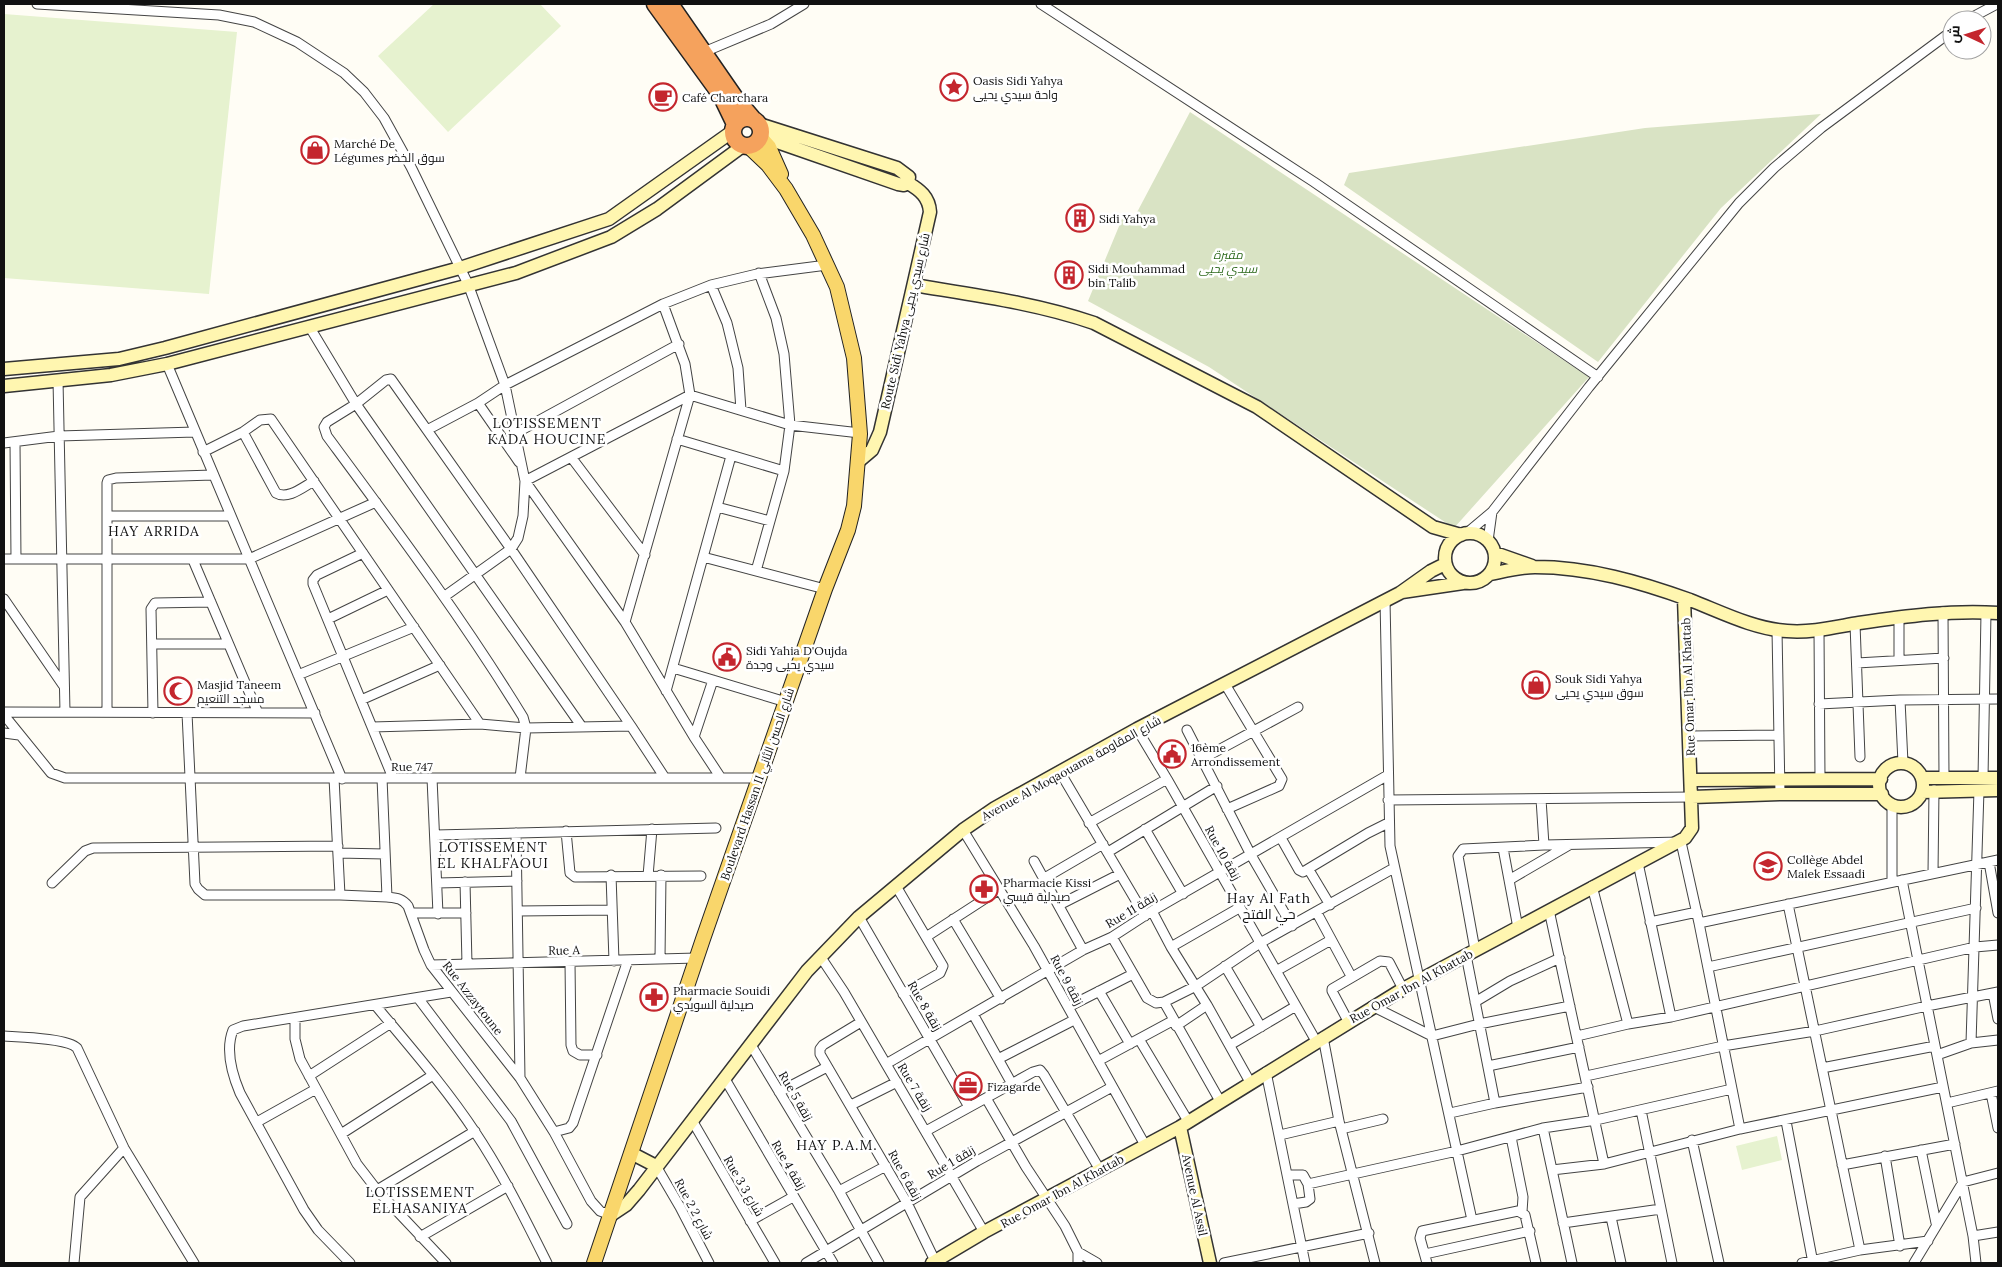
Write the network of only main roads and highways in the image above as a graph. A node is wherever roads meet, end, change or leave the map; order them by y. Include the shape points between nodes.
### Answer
1 (655, 4) edge
2 (670, 4) edge
3 (734, 127) junction
4 (754, 134) junction
5 (914, 286) junction
6 (4, 369) edge
7 (4, 386) edge
8 (859, 461) junction
9 (1432, 527) junction
10 (1464, 534) junction
11 (1495, 554) junction
12 (1445, 559) junction
13 (1534, 567) junction
14 (1490, 574) junction
15 (1463, 583) junction
16 (1400, 593) junction
17 (1684, 598) junction
18 (1992, 613) edge
19 (1922, 778) junction
20 (1998, 778) edge
21 (1881, 779) junction
22 (1692, 780) junction
23 (1998, 790) edge
24 (1928, 791) junction
25 (1882, 794) junction
26 (1692, 796) junction
27 (1184, 1124) junction
28 (632, 1153) junction
29 (656, 1166) junction
30 (611, 1216) junction
31 (594, 1263) edge
32 (934, 1263) edge
33 (1210, 1263) edge

1 - 3 highway via 721,95
2 - 4 highway via 735,98
3 - 4 highway via 742,118
3 - 4 highway via 736,140
3 - 6 main road via 609,219 460,268 175,346 119,359
4 - 5 main road, Route Sidi Yahya شارع سيدي يحيى via 808,146 898,184 908,182 921,191 930,212
4 - 7 main road via 657,209 611,237 516,273 167,364 111,375
4 - 8 main road, Boulevard Hassan II شارع الحسن الثاني via 837,287 854,358
5 - 8 main road, Route Sidi Yahya شارع سيدي يحيى via 880,432 872,450
5 - 9 main road via 1031,306 1094,323 1257,408
8 - 28 main road, Boulevard Hassan II شارع الحسن الثاني via 848,530
9 - 10 main road
9 - 12 main road
10 - 11 main road via 1479,534 1488,541
10 - 12 main road via 1450,542
11 - 13 main road
11 - 14 main road
12 - 15 main road via 1453,577
12 - 16 main road, Avenue Al Moqaouama شارع المقاومة
13 - 14 main road
13 - 17 main road via 1614,576
14 - 15 main road via 1477,583
15 - 16 main road, Avenue Al Moqaouama شارع المقاومة
16 - 29 main road, Avenue Al Moqaouama شارع المقاومة via 1137,729 995,808 962,830 860,917 820,956
17 - 18 main road via 1777,630 1819,630 1943,612
17 - 22 main road, Rue Omar Ibn Al Khattab
19 - 20 main road
19 - 21 main road via 1916,769 1903,763 1889,767
19 - 24 main road
21 - 22 main road
21 - 25 main road
22 - 26 main road, Rue Omar Ibn Al Khattab
23 - 24 main road
24 - 25 main road via 1910,805 1901,807 1892,805
25 - 26 main road
26 - 27 main road, Rue Omar Ibn Al Khattab via 1691,831 1681,842 1592,886 1372,1006
27 - 32 main road, Rue Omar Ibn Al Khattab via 984,1232
27 - 33 main road, Avenue Al Assil
28 - 29 main road
28 - 30 main road, Boulevard Hassan II شارع الحسن الثاني
29 - 30 main road, Avenue Al Moqaouama شارع المقاومة via 626,1205
30 - 31 main road, Boulevard Hassan II شارع الحسن الثاني

